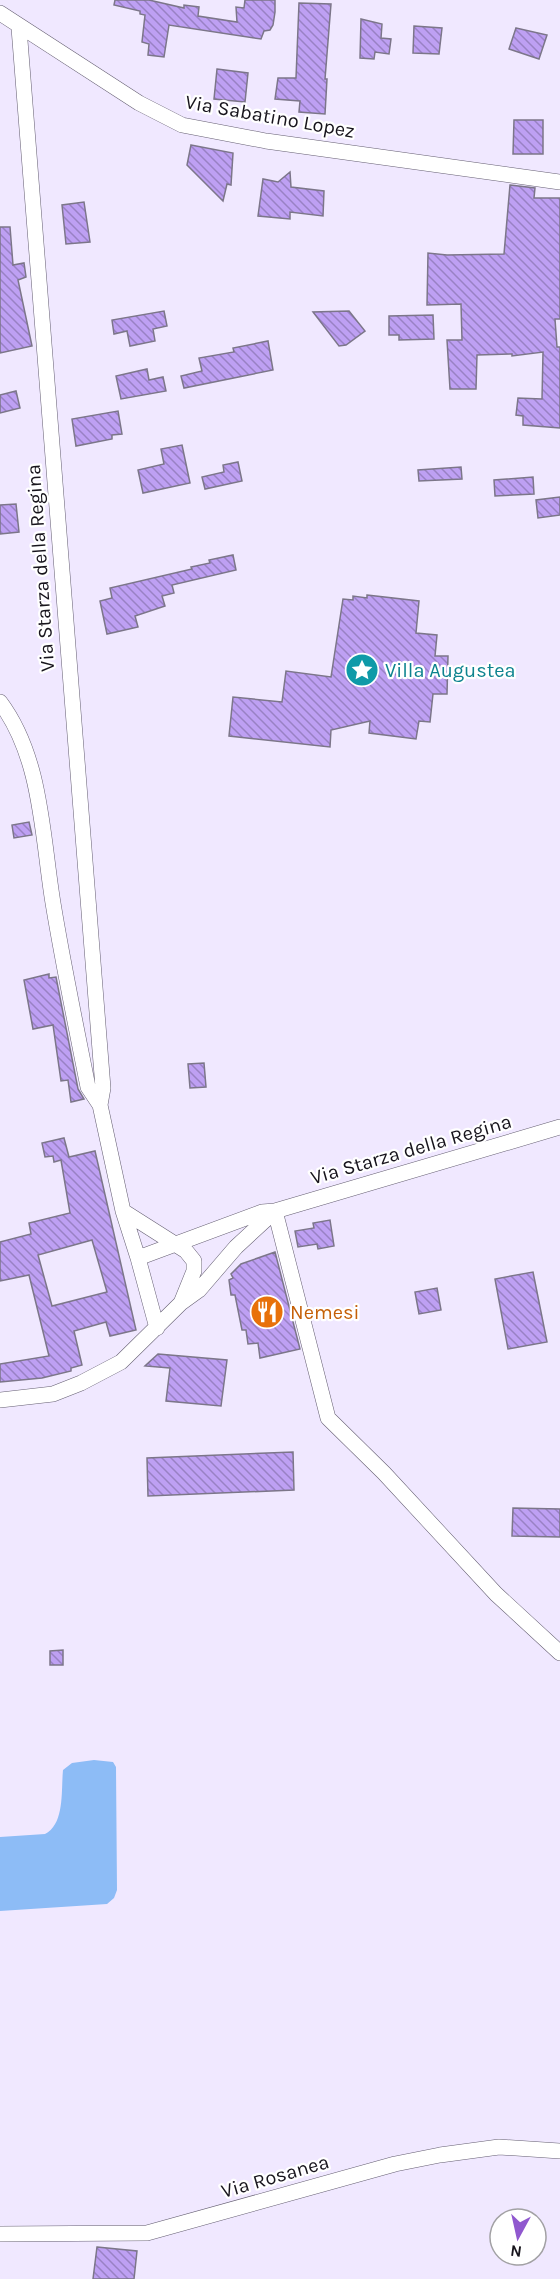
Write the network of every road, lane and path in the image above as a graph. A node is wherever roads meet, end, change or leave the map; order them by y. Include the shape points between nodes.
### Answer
1 (0, 13) edge
2 (20, 28) junction
3 (560, 182) edge
4 (0, 702) edge
5 (100, 1105) junction
6 (560, 1127) edge
7 (123, 1211) junction
8 (275, 1211) junction
9 (172, 1243) junction
10 (138, 1258) junction
11 (181, 1303) junction
12 (157, 1328) junction
13 (0, 1400) edge
14 (560, 1653) edge
15 (560, 2151) edge
16 (0, 2234) edge

1 - 2 street, Via Sabatino Lopez
2 - 3 street, Via Sabatino Lopez via 138,103 182,125 266,141
2 - 5 street, Via Starza della Regina via 104,1088
4 - 5 street, Via Starza della Regina via 24,743 39,807 88,1087
5 - 7 street, Via Starza della Regina
6 - 8 street, Via Starza della Regina
7 - 9 street, Via Starza della Regina
7 - 10 street, Via Starza della Regina
8 - 9 street, Via Starza della Regina
8 - 11 street, Via Starza della Regina via 236,1247 199,1290
8 - 14 street via 328,1418 496,1594
9 - 10 street, Via Starza della Regina
9 - 11 street, Via Starza della Regina via 194,1261
10 - 12 street, Via Starza della Regina
11 - 12 street, Via Starza della Regina
12 - 13 street, Via Starza della Regina via 121,1362 81,1383 53,1394
15 - 16 street, Via Rosanea via 499,2147 417,2160 147,2233

